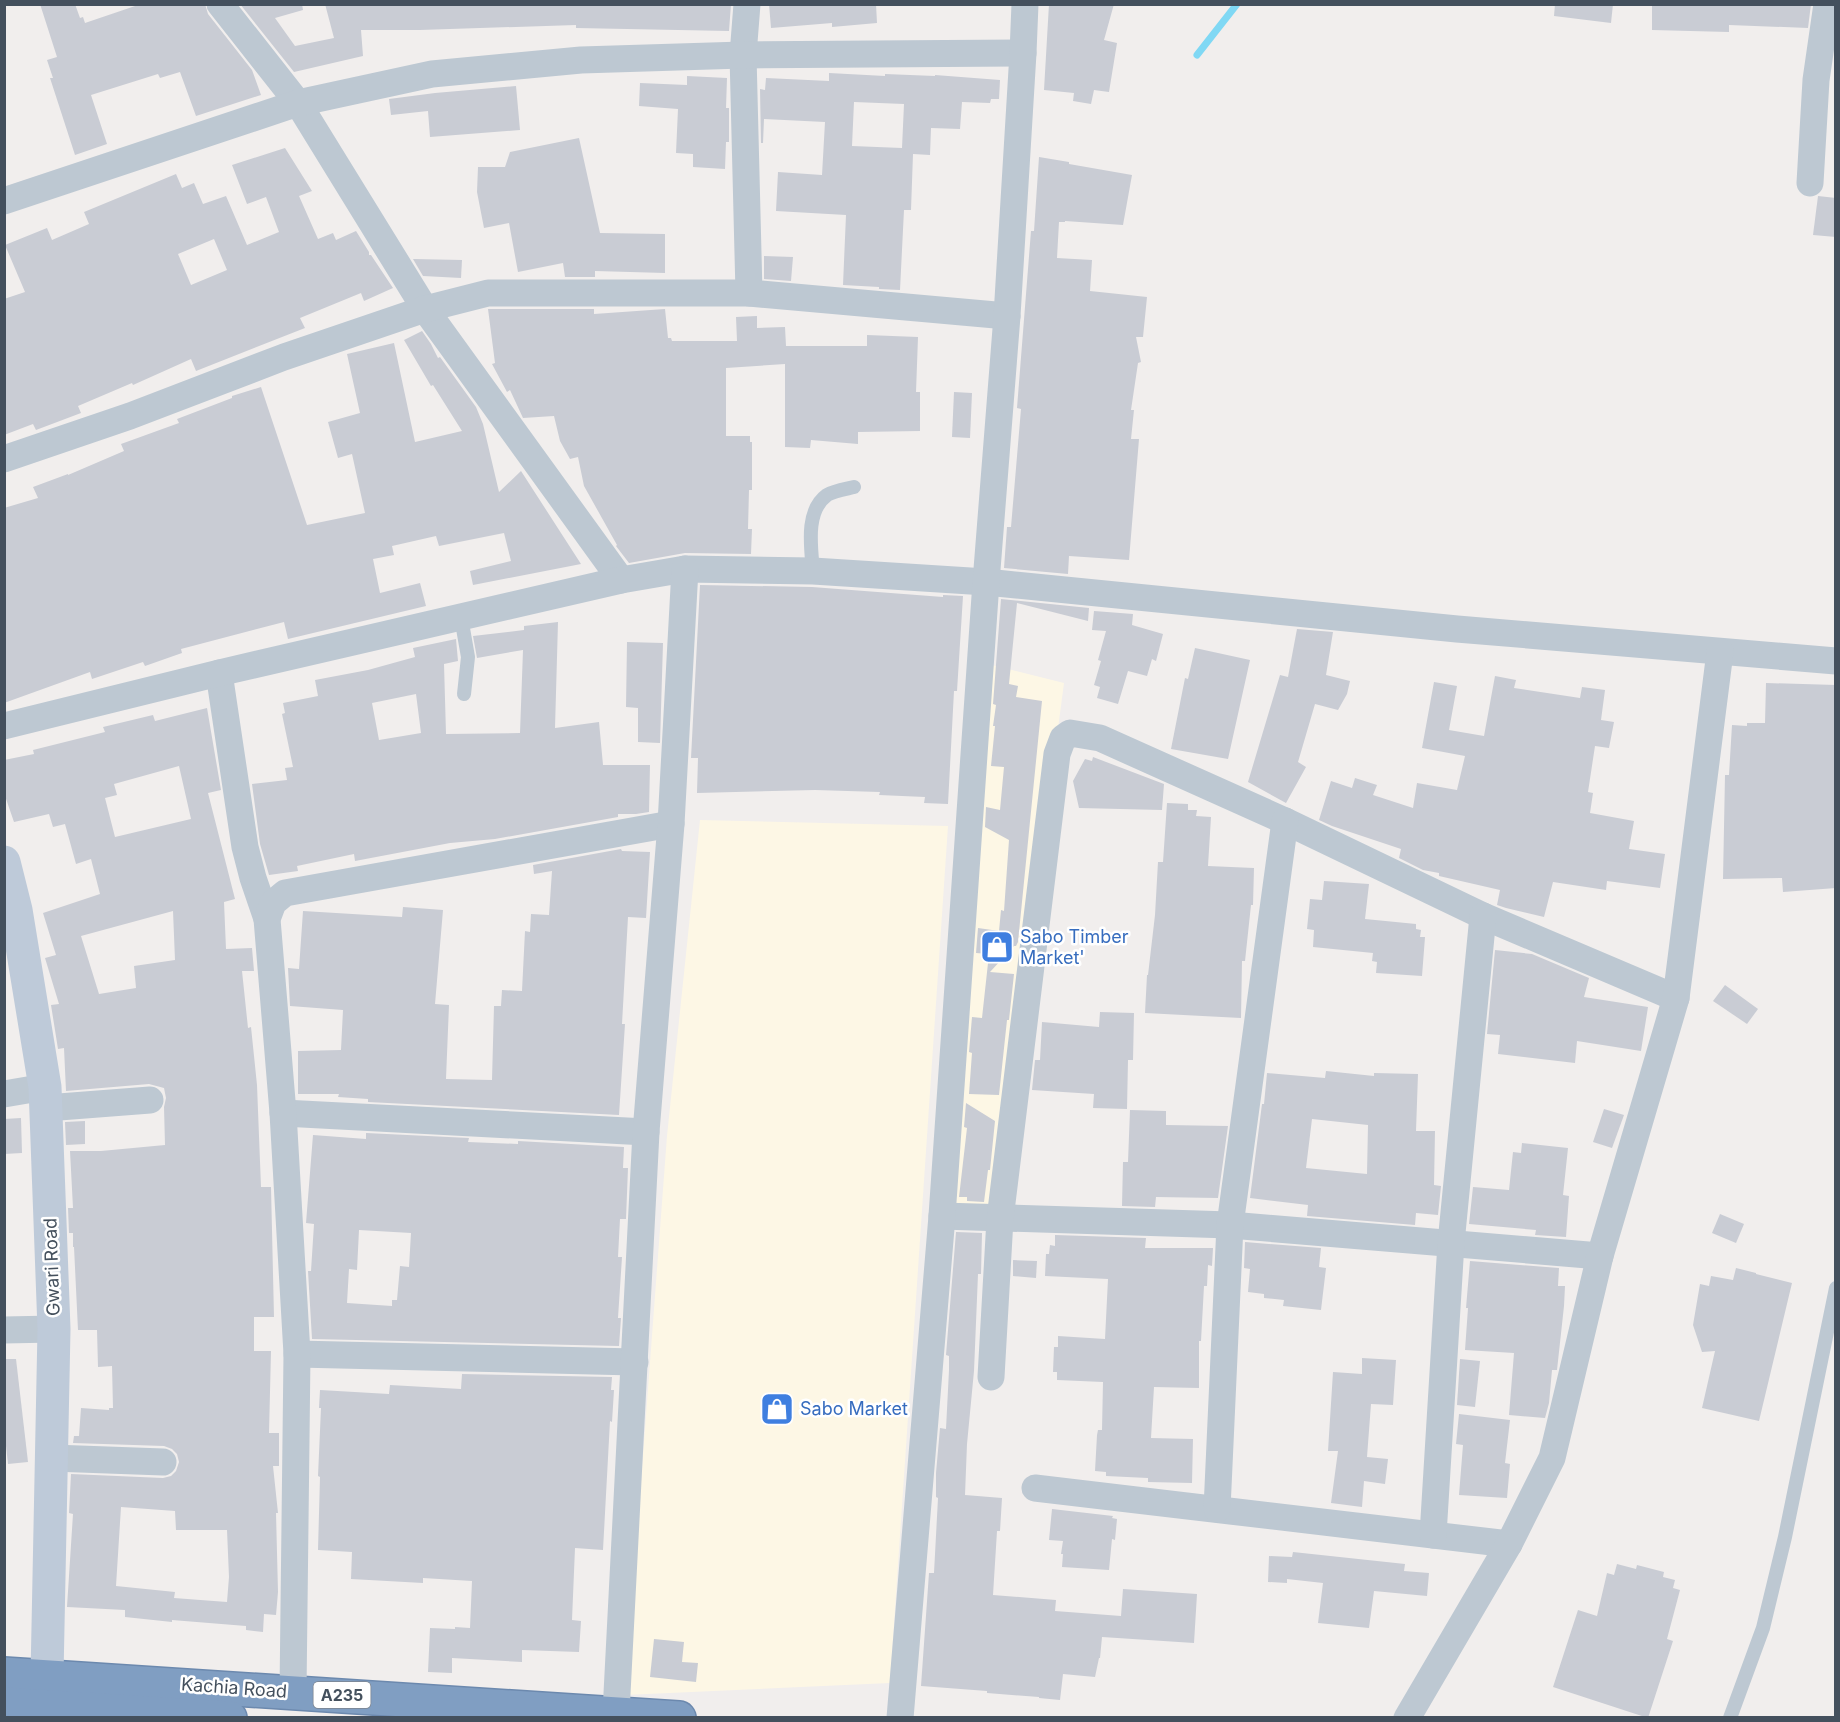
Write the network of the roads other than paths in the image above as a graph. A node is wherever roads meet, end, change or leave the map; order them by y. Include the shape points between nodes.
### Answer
1 (220, 4) edge
2 (747, 4) edge
3 (1025, 4) edge
4 (1827, 4) edge
5 (1023, 53) junction
6 (743, 55) junction
7 (1826, 80) edge
8 (298, 104) junction
9 (1810, 183) dead end
10 (4, 201) edge
11 (749, 293) junction
12 (425, 309) junction
13 (1007, 316) junction
14 (4, 459) edge
15 (854, 487) dead end
16 (685, 569) junction
17 (813, 571) junction
18 (621, 580) junction
19 (986, 582) junction
20 (461, 617) junction
21 (1720, 652) junction
22 (1836, 661) edge
23 (219, 673) junction
24 (464, 694) dead end
25 (4, 726) edge
26 (1285, 821) junction
27 (671, 824) junction
28 (4, 862) edge
29 (1483, 916) junction
30 (267, 919) junction
31 (1676, 998) junction
32 (4, 1094) edge
33 (46, 1097) junction
34 (150, 1100) dead end
35 (283, 1113) junction
36 (646, 1132) junction
37 (942, 1216) junction
38 (1000, 1219) junction
39 (1230, 1225) junction
40 (1451, 1243) junction
41 (1600, 1256) junction
42 (1836, 1288) edge
43 (54, 1329) junction
44 (4, 1330) edge
45 (297, 1354) junction
46 (635, 1362) junction
47 (991, 1377) dead end
48 (52, 1458) junction
49 (163, 1462) dead end
50 (1035, 1488) dead end
51 (1217, 1509) junction
52 (1433, 1535) junction
53 (1509, 1544) junction
54 (4, 1674) edge
55 (47, 1676) junction
56 (293, 1692) junction
57 (4, 1704) edge
58 (616, 1713) junction
59 (223, 1717) edge
60 (230, 1718) edge
61 (680, 1718) edge
62 (900, 1718) edge
63 (1407, 1718) edge
64 (1730, 1718) edge

1 - 8 street
2 - 6 street
3 - 5 street
4 - 7 street
5 - 6 street
5 - 13 street
6 - 8 street via 581,60 432,74
6 - 11 street
7 - 9 street
8 - 10 street
8 - 12 street
11 - 12 street via 488,293
11 - 13 street
12 - 14 street
12 - 18 street
13 - 19 street
15 - 17 lane via 829,494 818,504 810,542
16 - 17 street
16 - 18 street
16 - 27 street
17 - 19 street
18 - 20 street
19 - 21 street
19 - 37 street
20 - 23 street
20 - 24 lane via 468,657
21 - 22 street
21 - 31 street
23 - 25 street
23 - 30 street via 245,847
26 - 29 street
26 - 38 street via 1100,738 1070,733 1063,738 1057,754
26 - 39 street
27 - 30 street via 285,893 273,903
27 - 36 street
28 - 33 street, Gwari Road via 16,910
29 - 31 street
29 - 40 street
30 - 35 street
31 - 41 street
32 - 33 street
33 - 34 street
33 - 43 street, Gwari Road
35 - 36 street
35 - 45 street
36 - 46 street
37 - 38 street
37 - 62 street
38 - 39 street
38 - 47 street
39 - 40 street
39 - 51 street
40 - 41 street
40 - 52 street
41 - 53 street via 1552,1458
42 - 64 lane via 1763,1628
43 - 44 street
43 - 48 street, Gwari Road
45 - 46 street
45 - 56 street
46 - 58 street
48 - 49 street
48 - 55 street, Gwari Road
50 - 51 street
51 - 52 street
52 - 53 street
53 - 63 street
54 - 55 highway, Kachia Road / A235
55 - 56 highway, Kachia Road / A235
56 - 58 highway, Kachia Road / A235
57 - 59 highway, Kachia Road
58 - 61 highway, Kachia Road / A235
59 - 60 highway, Kachia Road

